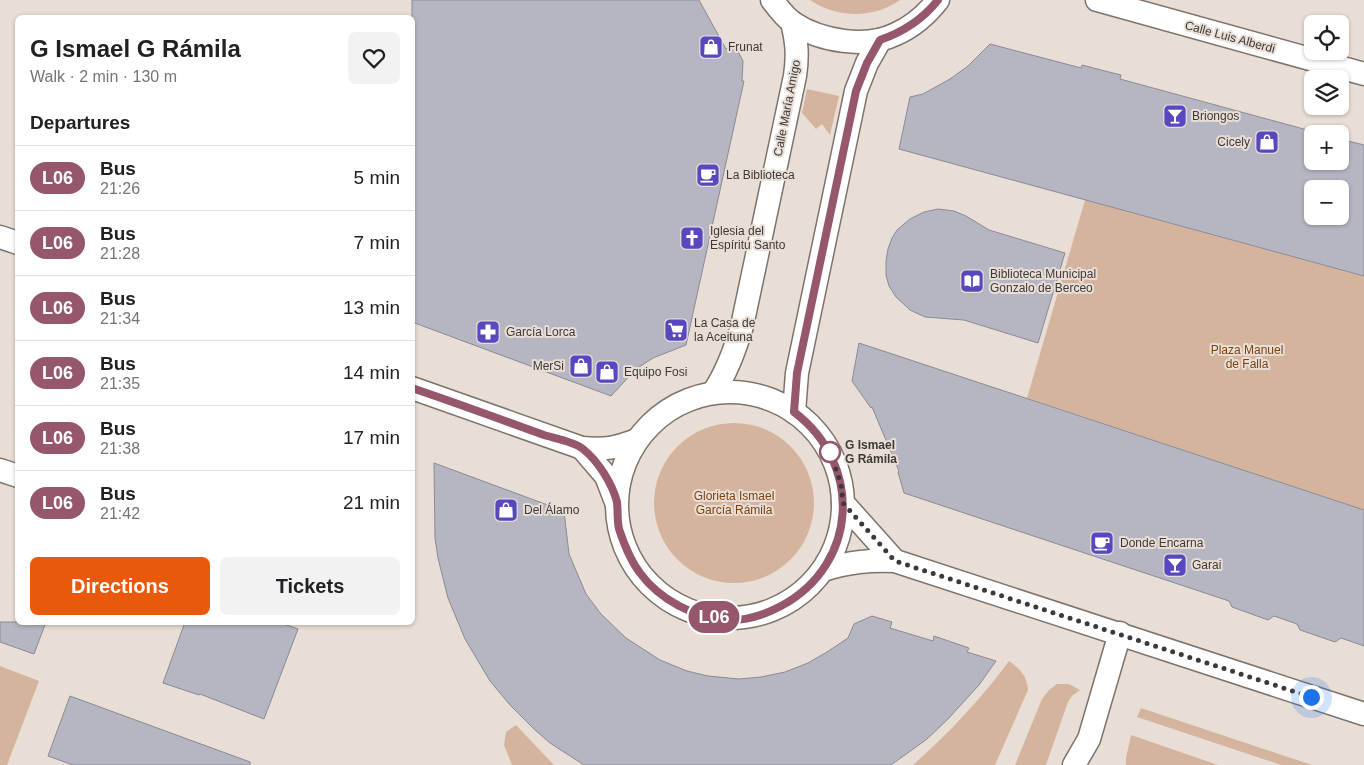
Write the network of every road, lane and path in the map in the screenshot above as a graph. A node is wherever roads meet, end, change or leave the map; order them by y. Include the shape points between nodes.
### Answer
1 (772, 0) edge
2 (1096, 0) edge
3 (938, 3) edge
4 (792, 22) junction
5 (880, 40) junction
6 (1364, 74) edge
7 (0, 237) edge
8 (15, 242) edge
9 (415, 389) edge
10 (713, 393) junction
11 (794, 412) junction
12 (637, 440) junction
13 (582, 448) junction
14 (0, 470) edge
15 (15, 475) edge
16 (616, 502) junction
17 (843, 503) junction
18 (895, 561) junction
19 (823, 570) junction
20 (1120, 633) junction
21 (1364, 714) edge
22 (1089, 739) junction
23 (1074, 765) edge
24 (1092, 765) edge

1 - 4 street
2 - 6 street, Calle Luis Alberdi
3 - 5 street via 913,24
4 - 5 street via 838,40
4 - 10 street, Calle María Amigo via 797,43 796,67 742,326 725,374
5 - 11 street via 856,91 797,373
7 - 8 street
9 - 13 street
10 - 11 street via 744,393 772,400
10 - 12 street via 665,412
11 - 17 street via 830,452 837,468
12 - 13 street via 603,450
12 - 16 street via 625,463
13 - 16 street via 606,476
14 - 15 street
16 - 19 street via 618,526 627,552 640,573 672,602 691,611 726,620 760,616 795,598
17 - 18 street
17 - 19 street via 840,533
18 - 19 street via 848,562
18 - 20 street
20 - 21 street
20 - 22 street
22 - 23 street
22 - 24 street

